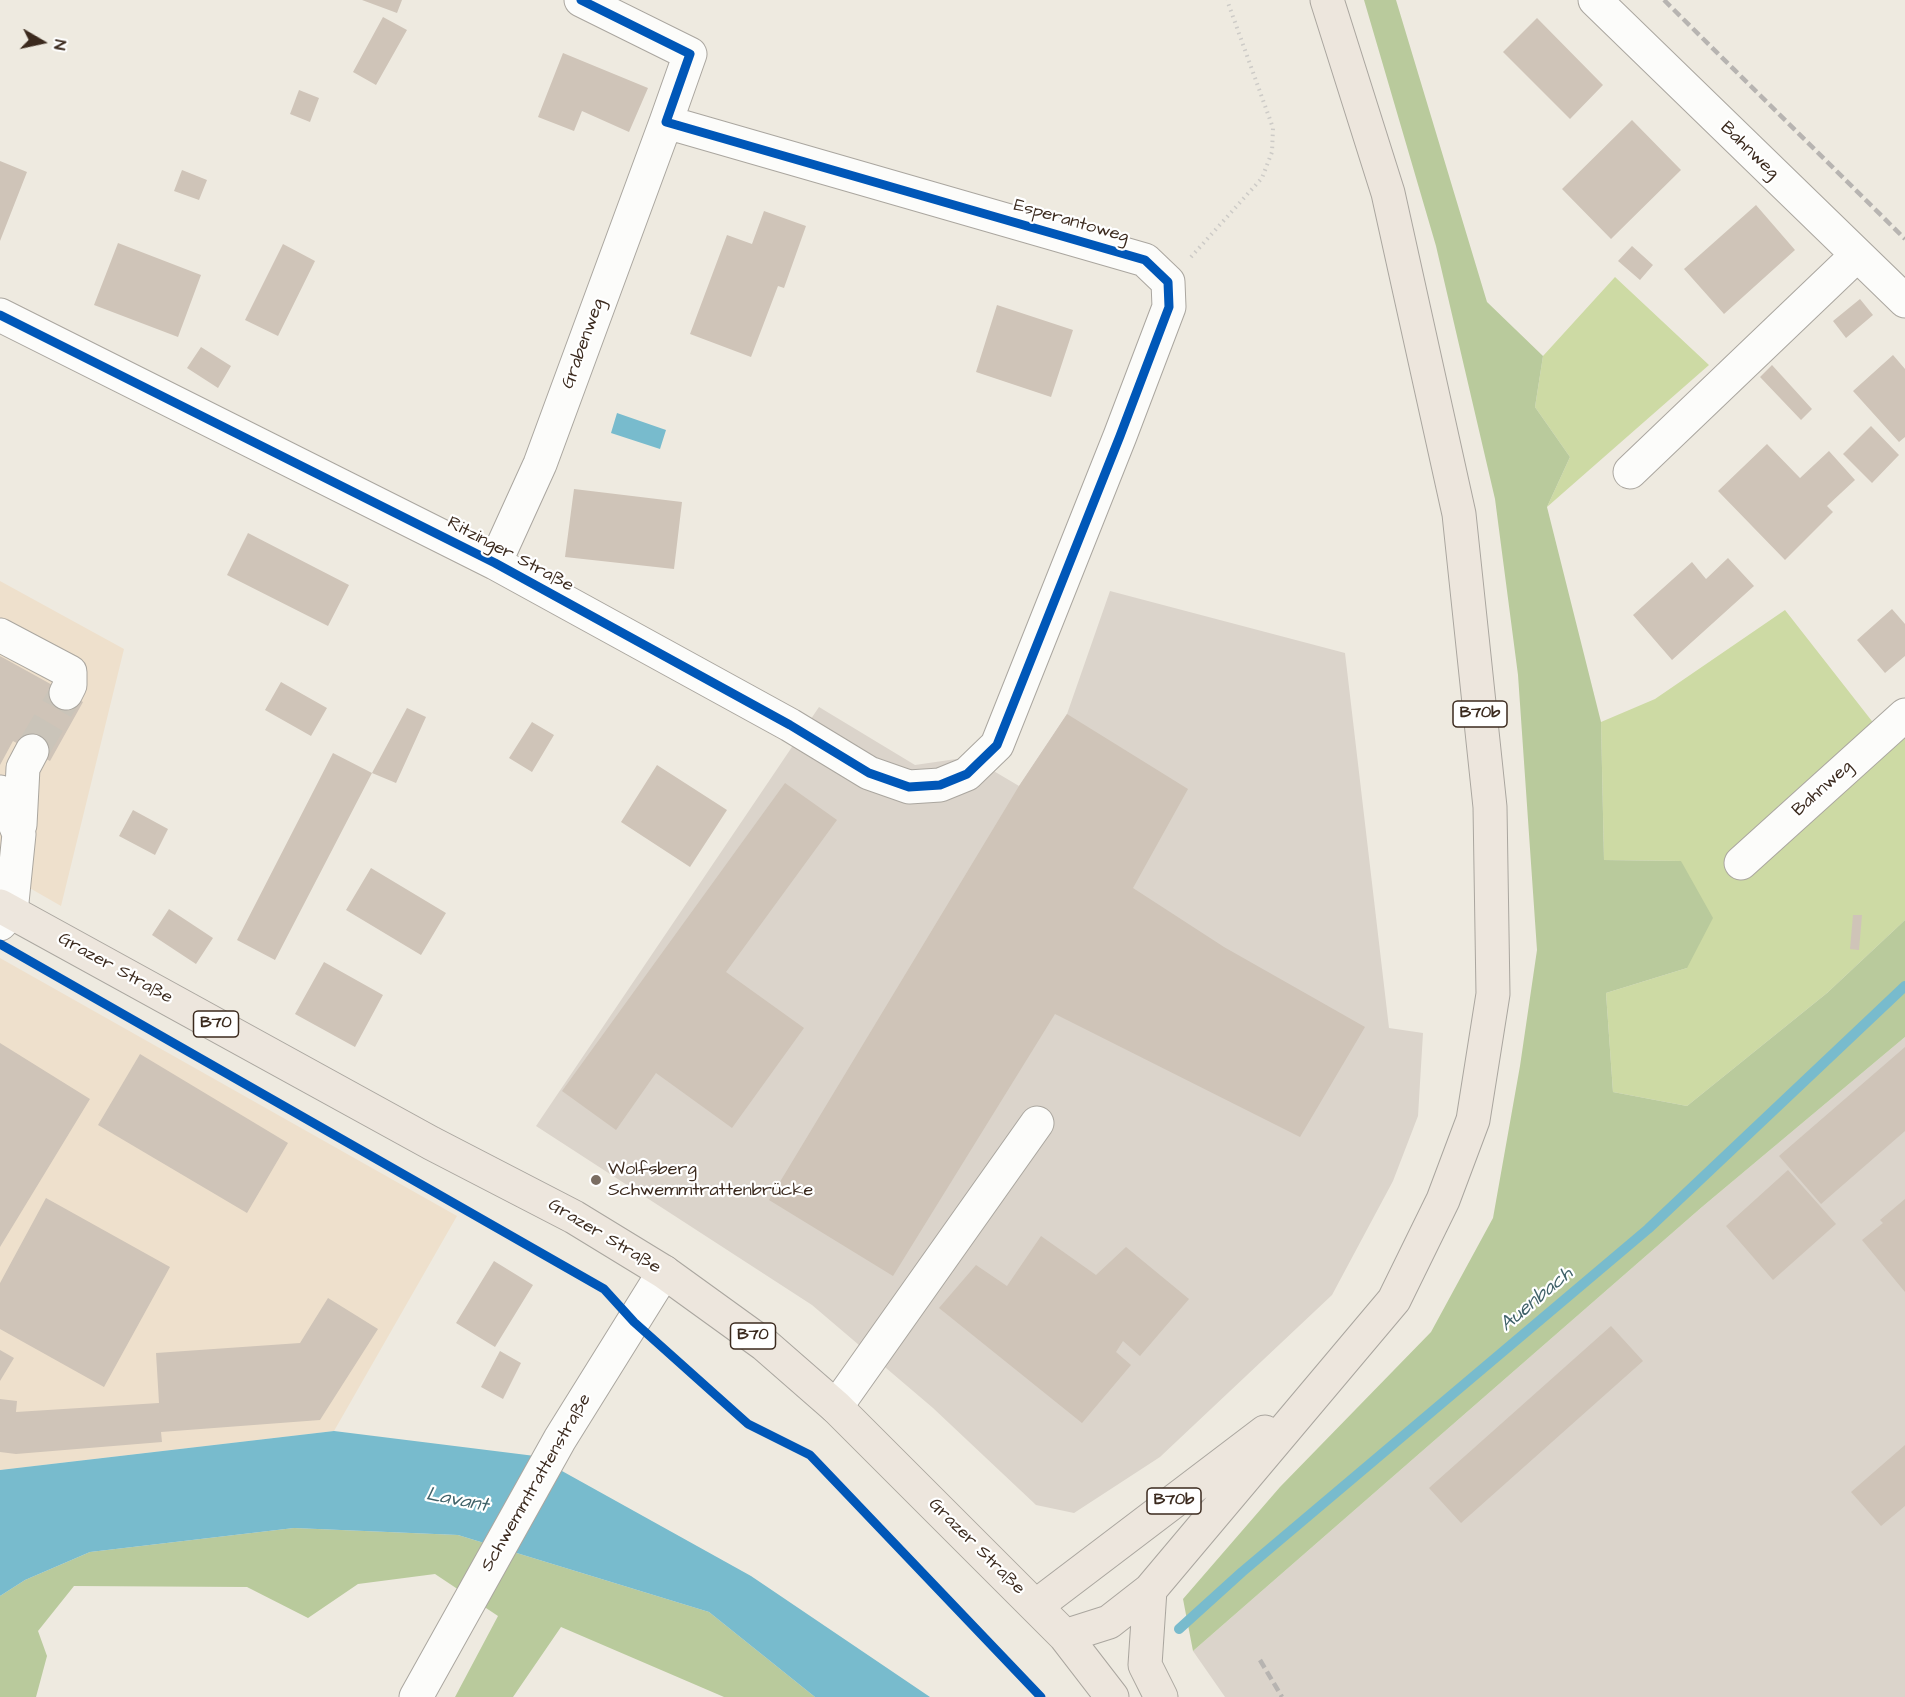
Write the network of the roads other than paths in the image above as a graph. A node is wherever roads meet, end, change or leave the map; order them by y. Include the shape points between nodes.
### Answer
1 (581, 0) edge
2 (1327, 0) edge
3 (1595, 0) edge
4 (666, 122) junction
5 (1857, 256) junction
6 (1905, 302) edge
7 (3, 323) edge
8 (1629, 472) dead end
9 (495, 563) junction
10 (0, 635) edge
11 (66, 693) tunnel mouth
12 (1905, 715) edge
13 (997, 746) joint
14 (32, 752) tunnel mouth
15 (0, 792) edge
16 (19, 834) junction
17 (1741, 863) dead end
18 (4, 914) edge
19 (1037, 1123) dead end
20 (664, 1272) junction
21 (1312, 1396) junction
22 (836, 1407) junction
23 (1150, 1590) junction
24 (1036, 1606) junction
25 (1065, 1636) junction
26 (416, 1697) edge
27 (1112, 1697) edge
28 (1161, 1697) edge

1 - 4 street via 690,54
2 - 21 main road, B70b via 1388,193 1459,514 1490,807 1493,994 1473,1120 1443,1200 1394,1300
3 - 5 street, Bahnweg
4 - 9 street, Grabenweg via 540,464
4 - 13 street, Esperantoweg via 1145,260 1168,282 1169,307
5 - 6 street, Bahnweg
5 - 8 street
7 - 9 street, Ritzinger Straße
9 - 13 street, Ritzinger Straße via 790,725 869,774 909,787 940,786 968,774
10 - 11 street via 70,672
12 - 17 street, Bahnweg
14 - 16 street via 23,768
15 - 16 street
16 - 18 street
18 - 20 main road, Grazer Straße / B70 via 574,1217
19 - 22 street
20 - 22 main road, Grazer Straße / B70 via 765,1345
20 - 26 street, Schwemmtrattenstraße via 560,1439
21 - 23 main road, B70b
21 - 24 main road, B70b
22 - 24 main road, Grazer Straße / B70
23 - 25 main road, B70b via 1109,1622
23 - 28 main road via 1145,1665
24 - 25 main road, Grazer Straße / B70
25 - 27 main road, Grazer Straße / B70

